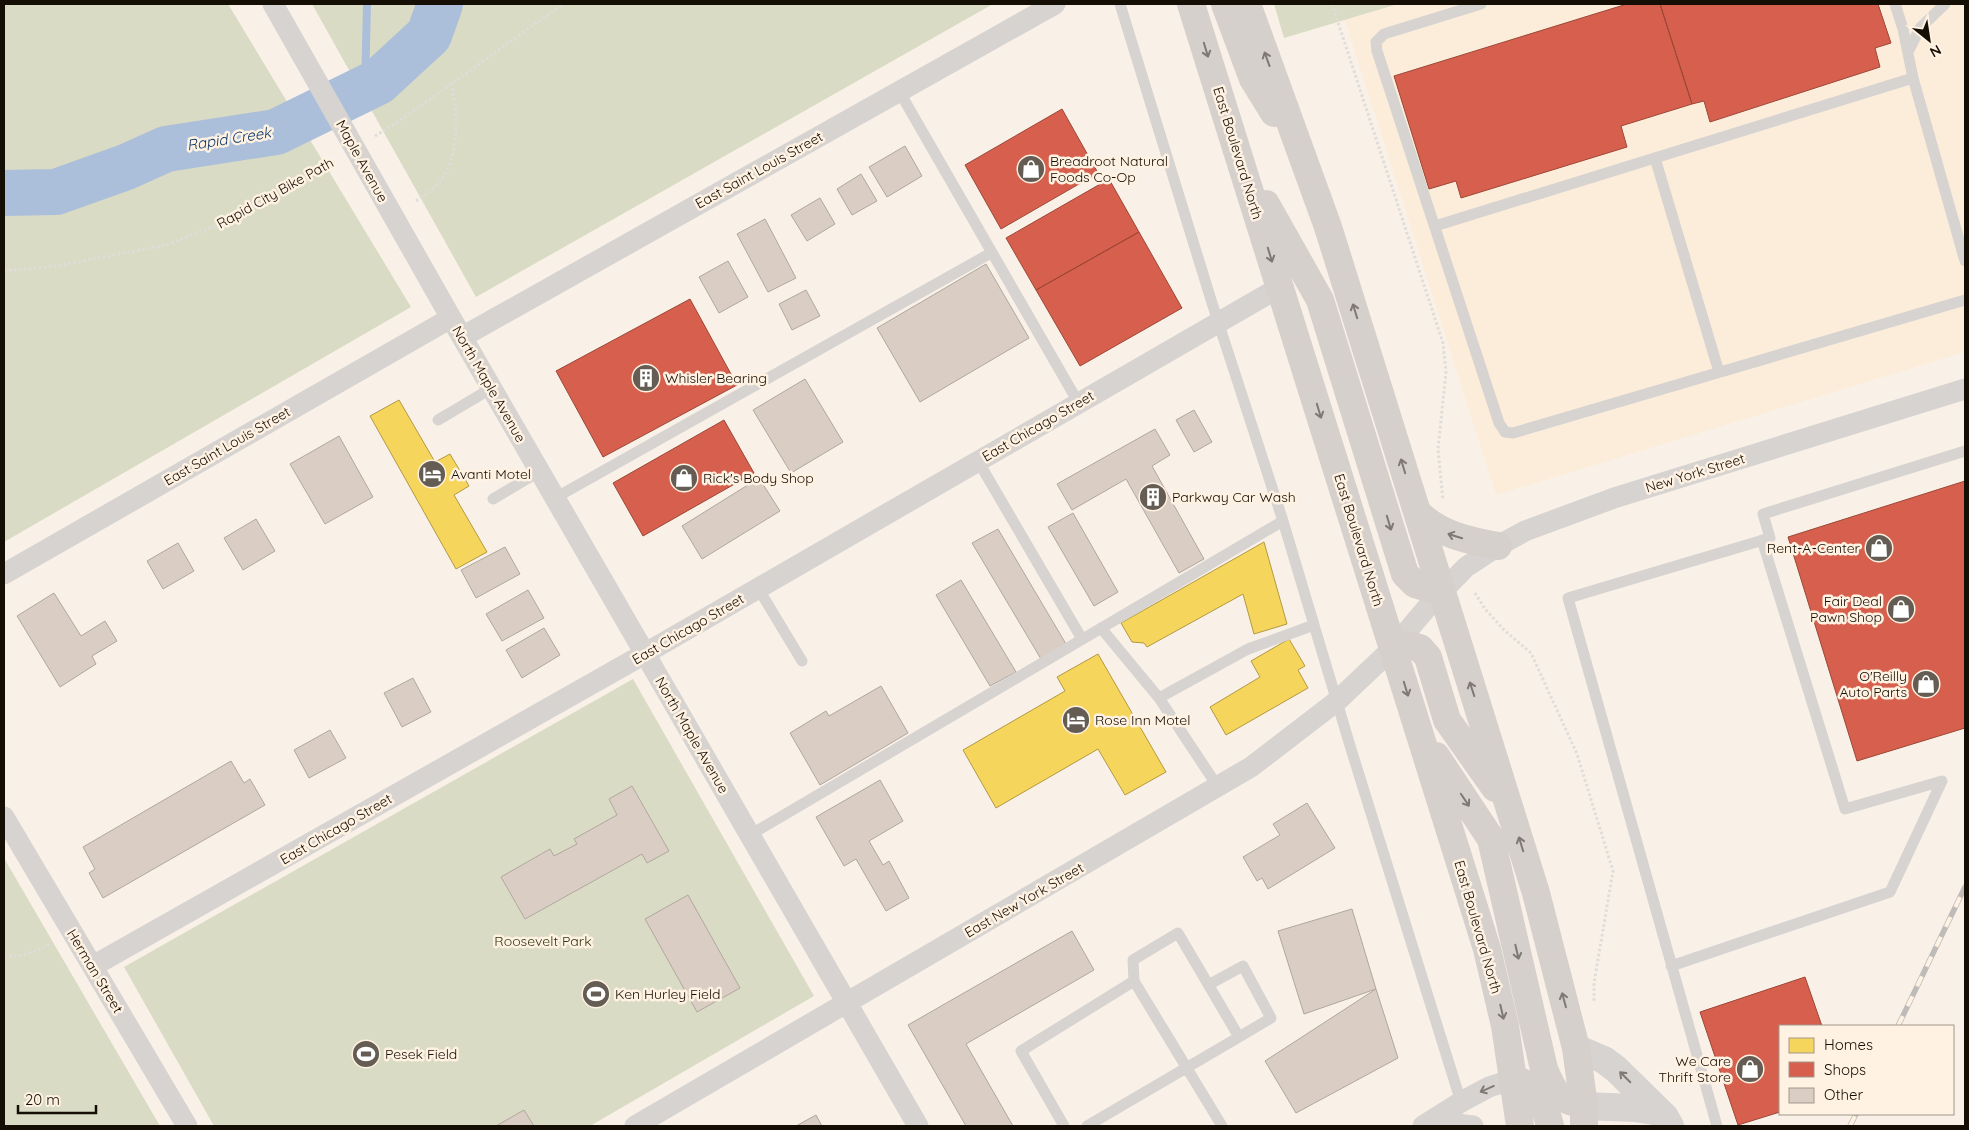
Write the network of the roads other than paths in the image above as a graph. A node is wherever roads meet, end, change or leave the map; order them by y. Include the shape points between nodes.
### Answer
1 (273, 4) edge
2 (1055, 4) edge
3 (1120, 4) edge
4 (1192, 4) edge
5 (1225, 4) edge
6 (1247, 4) edge
7 (1481, 4) edge
8 (1895, 4) edge
9 (1945, 4) edge
10 (1908, 52) junction
11 (1913, 78) junction
12 (899, 91) junction
13 (1239, 156) junction
14 (1655, 158) junction
15 (1304, 161) junction
16 (1435, 226) junction
17 (991, 253) junction
18 (1965, 261) edge
19 (1280, 287) junction
20 (1965, 300) edge
21 (451, 318) junction
22 (1218, 322) junction
23 (462, 337) junction
24 (1719, 372) junction
25 (492, 388) junction
26 (1965, 389) edge
27 (1078, 402) junction
28 (438, 420) dead end
29 (1965, 451) edge
30 (978, 461) junction
31 (540, 471) junction
32 (555, 498) junction
33 (493, 499) dead end
34 (1418, 513) junction
35 (1283, 520) junction
36 (1762, 540) junction
37 (1498, 546) junction
38 (4, 574) edge
39 (758, 588) junction
40 (1442, 592) junction
41 (1314, 625) junction
42 (1101, 628) junction
43 (1082, 639) junction
44 (1393, 648) junction
45 (646, 653) junction
46 (802, 661) dead end
47 (1160, 698) junction
48 (1337, 701) junction
49 (1419, 730) junction
50 (1218, 787) junction
51 (1510, 808) junction
52 (4, 817) edge
53 (750, 836) junction
54 (94, 966) junction
55 (1671, 966) junction
56 (1134, 980) junction
57 (1210, 984) junction
58 (846, 1004) junction
59 (1239, 1036) junction
60 (1576, 1048) junction
61 (1186, 1069) junction
62 (1514, 1080) junction
63 (1461, 1102) junction
64 (1584, 1116) edge
65 (1665, 1119) edge
66 (1428, 1124) edge
67 (187, 1126) edge
68 (635, 1126) edge
69 (918, 1126) edge
70 (1064, 1126) edge
71 (1087, 1126) edge
72 (1222, 1126) edge
73 (1473, 1126) edge
74 (1520, 1126) edge
75 (1550, 1126) edge
76 (1717, 1126) edge

1 - 21 street, Maple Avenue
2 - 12 street, East Saint Louis Street
3 - 22 lane
4 -> 13 main road, East Boulevard North
5 - 15 main road via 1253,79
15 -> 6 main road
7 - 16 lane via 1384,34 1376,42
8 - 10 lane
9 - 10 lane via 1920,28
10 - 11 lane
11 - 14 lane
11 - 18 lane
12 - 17 lane
12 - 23 street, East Saint Louis Street
13 -> 19 main road, East Boulevard North
13 -> 40 main road via 1320,300 1405,574 1415,584
14 - 16 lane
14 - 24 lane
34 -> 15 main road
16 - 24 lane via 1496,414 1505,432 1513,433
17 - 27 lane
17 - 32 lane
19 - 22 street, East Chicago Street
19 -> 44 main road, East Boulevard North
20 - 24 lane
21 - 23 street, North Maple Avenue
21 - 38 street, East Saint Louis Street
22 - 27 street, East Chicago Street
22 - 35 lane
23 - 25 street, North Maple Avenue
25 - 28 lane
25 - 31 street, North Maple Avenue
26 - 37 street, New York Street via 1614,498 1524,531
27 - 30 street, East Chicago Street
29 - 36 lane via 1762,514 1770,538
30 - 39 street, East Chicago Street
30 - 43 lane
31 - 32 street, North Maple Avenue
31 - 33 lane
32 - 45 street, North Maple Avenue
37 -> 34 main road via 1444,532 1426,522
34 - 40 main road
35 - 41 lane
35 - 42 lane
36 - 55 lane via 1568,598
36 - 55 lane via 1845,809 1942,781 1890,892
37 - 40 street, New York Street via 1466,567
39 - 45 street, East Chicago Street
39 - 46 lane
40 - 44 street, New York Street
51 -> 40 main road
41 - 47 lane via 1248,649
41 - 48 lane
42 - 43 lane
42 - 47 lane
43 - 53 lane
44 - 48 street, East New York Street
44 -> 49 main road, East Boulevard North
44 - 51 main road via 1420,648 1428,657 1447,720
45 - 53 street, North Maple Avenue
45 - 54 street, East Chicago Street
47 - 50 lane
48 - 50 street, East New York Street via 1250,767
48 - 63 lane
49 -> 62 main road, East Boulevard North via 1487,949
49 -> 64 main road via 1491,839 1544,1068 1554,1091
50 - 58 street, East New York Street
60 -> 51 main road via 1536,893
52 - 54 street, Herman Street
53 - 58 street, North Maple Avenue
54 - 67 street, Herman Street
55 - 76 lane
56 - 57 lane via 1133,960 1178,933
56 - 61 lane
56 - 70 lane via 1021,1051
57 - 59 lane
57 - 59 lane via 1243,966 1271,1018
58 - 68 street, East New York Street
58 - 69 street, North Maple Avenue
59 - 61 lane
60 - 64 main road
65 -> 60 street via 1616,1068
61 - 71 lane
61 - 72 lane
62 -> 63 street via 1489,1087
62 - 74 main road, East Boulevard North
62 - 75 main road via 1525,1083 1535,1094 1547,1113
63 - 66 street
64 - 65 street via 1635,1108
66 - 73 street

